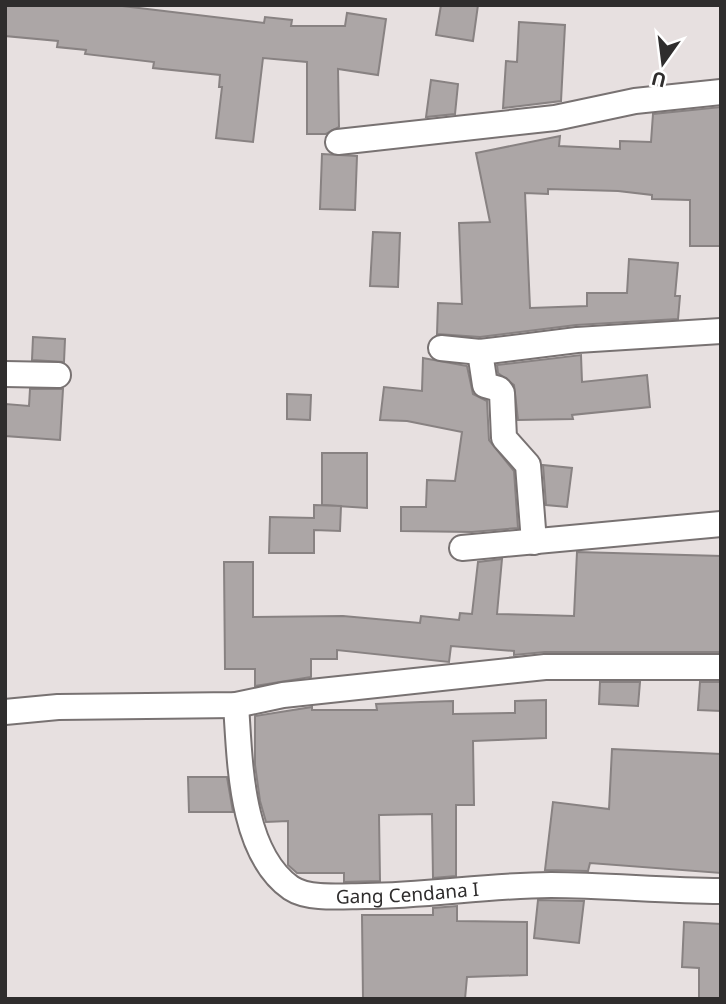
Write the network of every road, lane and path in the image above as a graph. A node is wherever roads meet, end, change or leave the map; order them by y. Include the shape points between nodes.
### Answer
1 (721, 92) edge
2 (338, 142) dead end
3 (721, 331) edge
4 (441, 348) dead end
5 (480, 352) junction
6 (5, 374) edge
7 (58, 376) dead end
8 (721, 524) edge
9 (534, 542) junction
10 (461, 548) dead end
11 (721, 667) edge
12 (236, 705) junction
13 (5, 712) edge
14 (721, 891) edge

1 - 2 street via 555,118
3 - 5 street via 577,340
4 - 5 street
5 - 9 street via 485,385 502,393 504,438 528,465
6 - 7 street
8 - 9 street
9 - 10 street
11 - 12 street via 545,667 283,695
12 - 13 street
12 - 14 street, Gang Cendana I via 241,779 256,840 275,871 294,890 345,896 550,885

